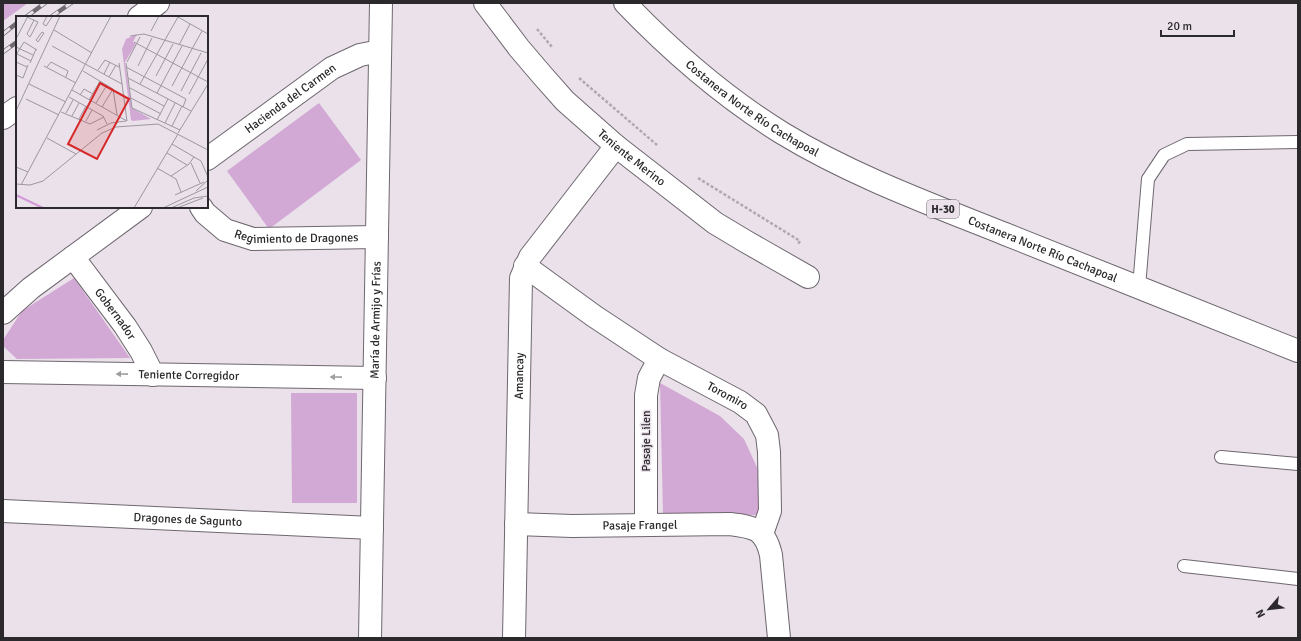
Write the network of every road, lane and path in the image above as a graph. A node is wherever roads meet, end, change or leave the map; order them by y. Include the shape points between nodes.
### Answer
1 (158, 3) edge
2 (381, 3) edge
3 (485, 3) edge
4 (625, 3) edge
5 (141, 16) edge
6 (534, 26) dead end
7 (553, 48) dead end
8 (380, 51) junction
9 (577, 76) dead end
10 (16, 109) edge
11 (3, 118) edge
12 (1298, 142) edge
13 (616, 146) junction
14 (660, 148) dead end
15 (208, 158) edge
16 (697, 177) dead end
17 (140, 208) edge
18 (202, 208) edge
19 (377, 237) junction
20 (73, 257) junction
21 (525, 266) junction
22 (799, 271) joint
23 (1139, 287) junction
24 (3, 313) edge
25 (1298, 351) edge
26 (659, 359) junction
27 (3, 372) edge
28 (153, 374) junction
29 (375, 378) junction
30 (1221, 457) dead end
31 (1298, 464) edge
32 (3, 511) edge
33 (516, 524) junction
34 (646, 525) junction
35 (372, 528) junction
36 (762, 534) junction
37 (1184, 566) dead end
38 (1298, 579) edge
39 (370, 638) edge
40 (514, 638) edge
41 (779, 638) edge

1 - 5 street
2 - 8 street, María de Armijo y Frías
3 - 13 street, Teniente Merino via 519,48 565,101
4 - 23 street, Costanera Norte Río Cachapoal / H-30 via 678,55 743,107 819,154 910,196
6 - 7 path
8 - 15 street, Hacienda del Carmen via 360,55 332,68
8 - 19 street, María de Armijo y Frías
9 - 14 path
10 - 11 street
12 - 23 lane via 1187,144 1164,155 1148,179
13 - 21 street, Amancay via 539,244
13 - 22 street, Teniente Merino via 715,223
16 - 22 path via 800,241
17 - 20 street
18 - 19 street, Regimiento de Dragones via 225,230 253,239
19 - 29 street, María de Armijo y Frías
20 - 24 street via 31,288
20 - 28 street, Gobernador via 125,326
21 - 26 street, Toromiro
21 - 33 street, Amancay via 520,291
23 - 25 street, Costanera Norte Río Cachapoal / H-30
26 - 34 street, Pasaje Lilen via 649,378 646,395
26 - 36 street, Toromiro via 740,402 756,414 767,435 769,452 770,511
28 -> 27 street, Teniente Corregidor
29 -> 28 street, Teniente Corregidor
29 - 35 street, María de Armijo y Frías
30 - 31 lane
32 - 35 street, Dragones de Sagunto
33 - 34 street, Pasaje Frangel
33 - 40 street, Amancay
34 - 36 street, Pasaje Frangel via 730,524 747,526
35 - 39 street, María de Armijo y Frías
36 - 41 street via 768,543 771,556
37 - 38 lane

